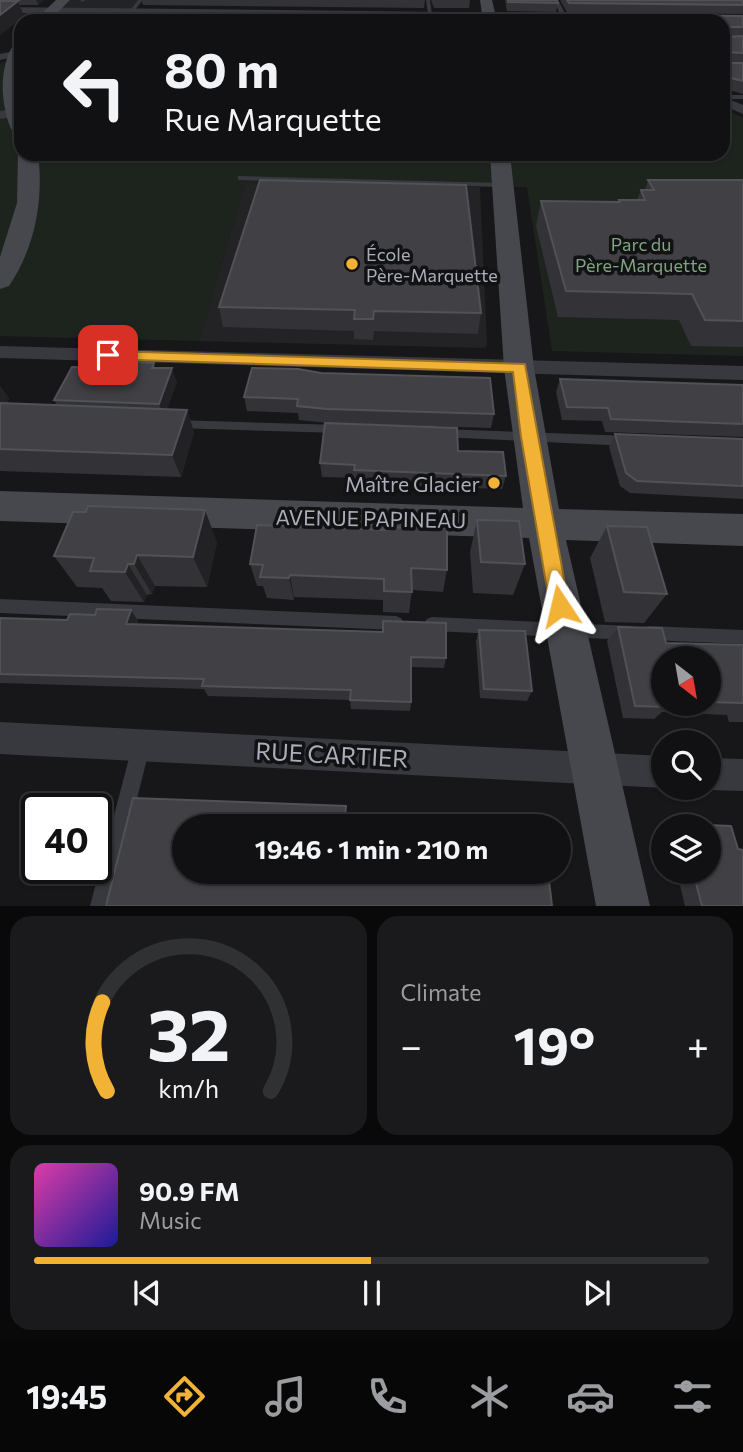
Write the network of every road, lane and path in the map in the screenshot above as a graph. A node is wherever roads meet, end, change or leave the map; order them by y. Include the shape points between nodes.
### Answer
1 (64, 0) edge
2 (141, 0) edge
3 (0, 10) edge
4 (52, 10) junction
5 (131, 11) junction
6 (48, 14) edge
7 (355, 14) edge
8 (9, 54) edge
9 (6, 114) edge
10 (29, 161) edge
11 (501, 161) edge
12 (241, 178) dead end
13 (503, 185) junction
14 (0, 281) edge
15 (0, 352) edge
16 (520, 367) junction
17 (743, 373) edge
18 (167, 424) edge
19 (352, 430) edge
20 (433, 433) edge
21 (529, 437) junction
22 (646, 441) edge
23 (0, 506) edge
24 (545, 523) junction
25 (743, 530) edge
26 (0, 606) edge
27 (564, 630) junction
28 (743, 637) edge
29 (0, 737) edge
30 (142, 744) junction
31 (594, 768) junction
32 (651, 771) edge
33 (721, 774) edge
34 (743, 775) edge
35 (100, 906) edge
36 (623, 906) edge

1 - 4 main road
2 - 5 lane
3 - 4 street
4 - 5 street
4 - 6 main road
5 - 7 street
8 - 9 main road
10 - 14 main road via 22,232
11 - 13 main road
12 - 13 lane
13 - 16 main road
15 - 16 street
16 - 17 street
16 - 21 street
18 - 19 lane
20 - 21 lane
21 - 22 lane
21 - 24 main road
23 - 24 main road, AVENUE PAPINEAU
24 - 25 main road, AVENUE PAPINEAU
24 - 27 main road
26 - 27 lane
27 - 28 lane
27 - 31 main road
29 - 30 street, RUE CARTIER
30 - 31 street, RUE CARTIER
30 - 35 lane
31 - 32 street, RUE CARTIER
31 - 36 main road
33 - 34 street

